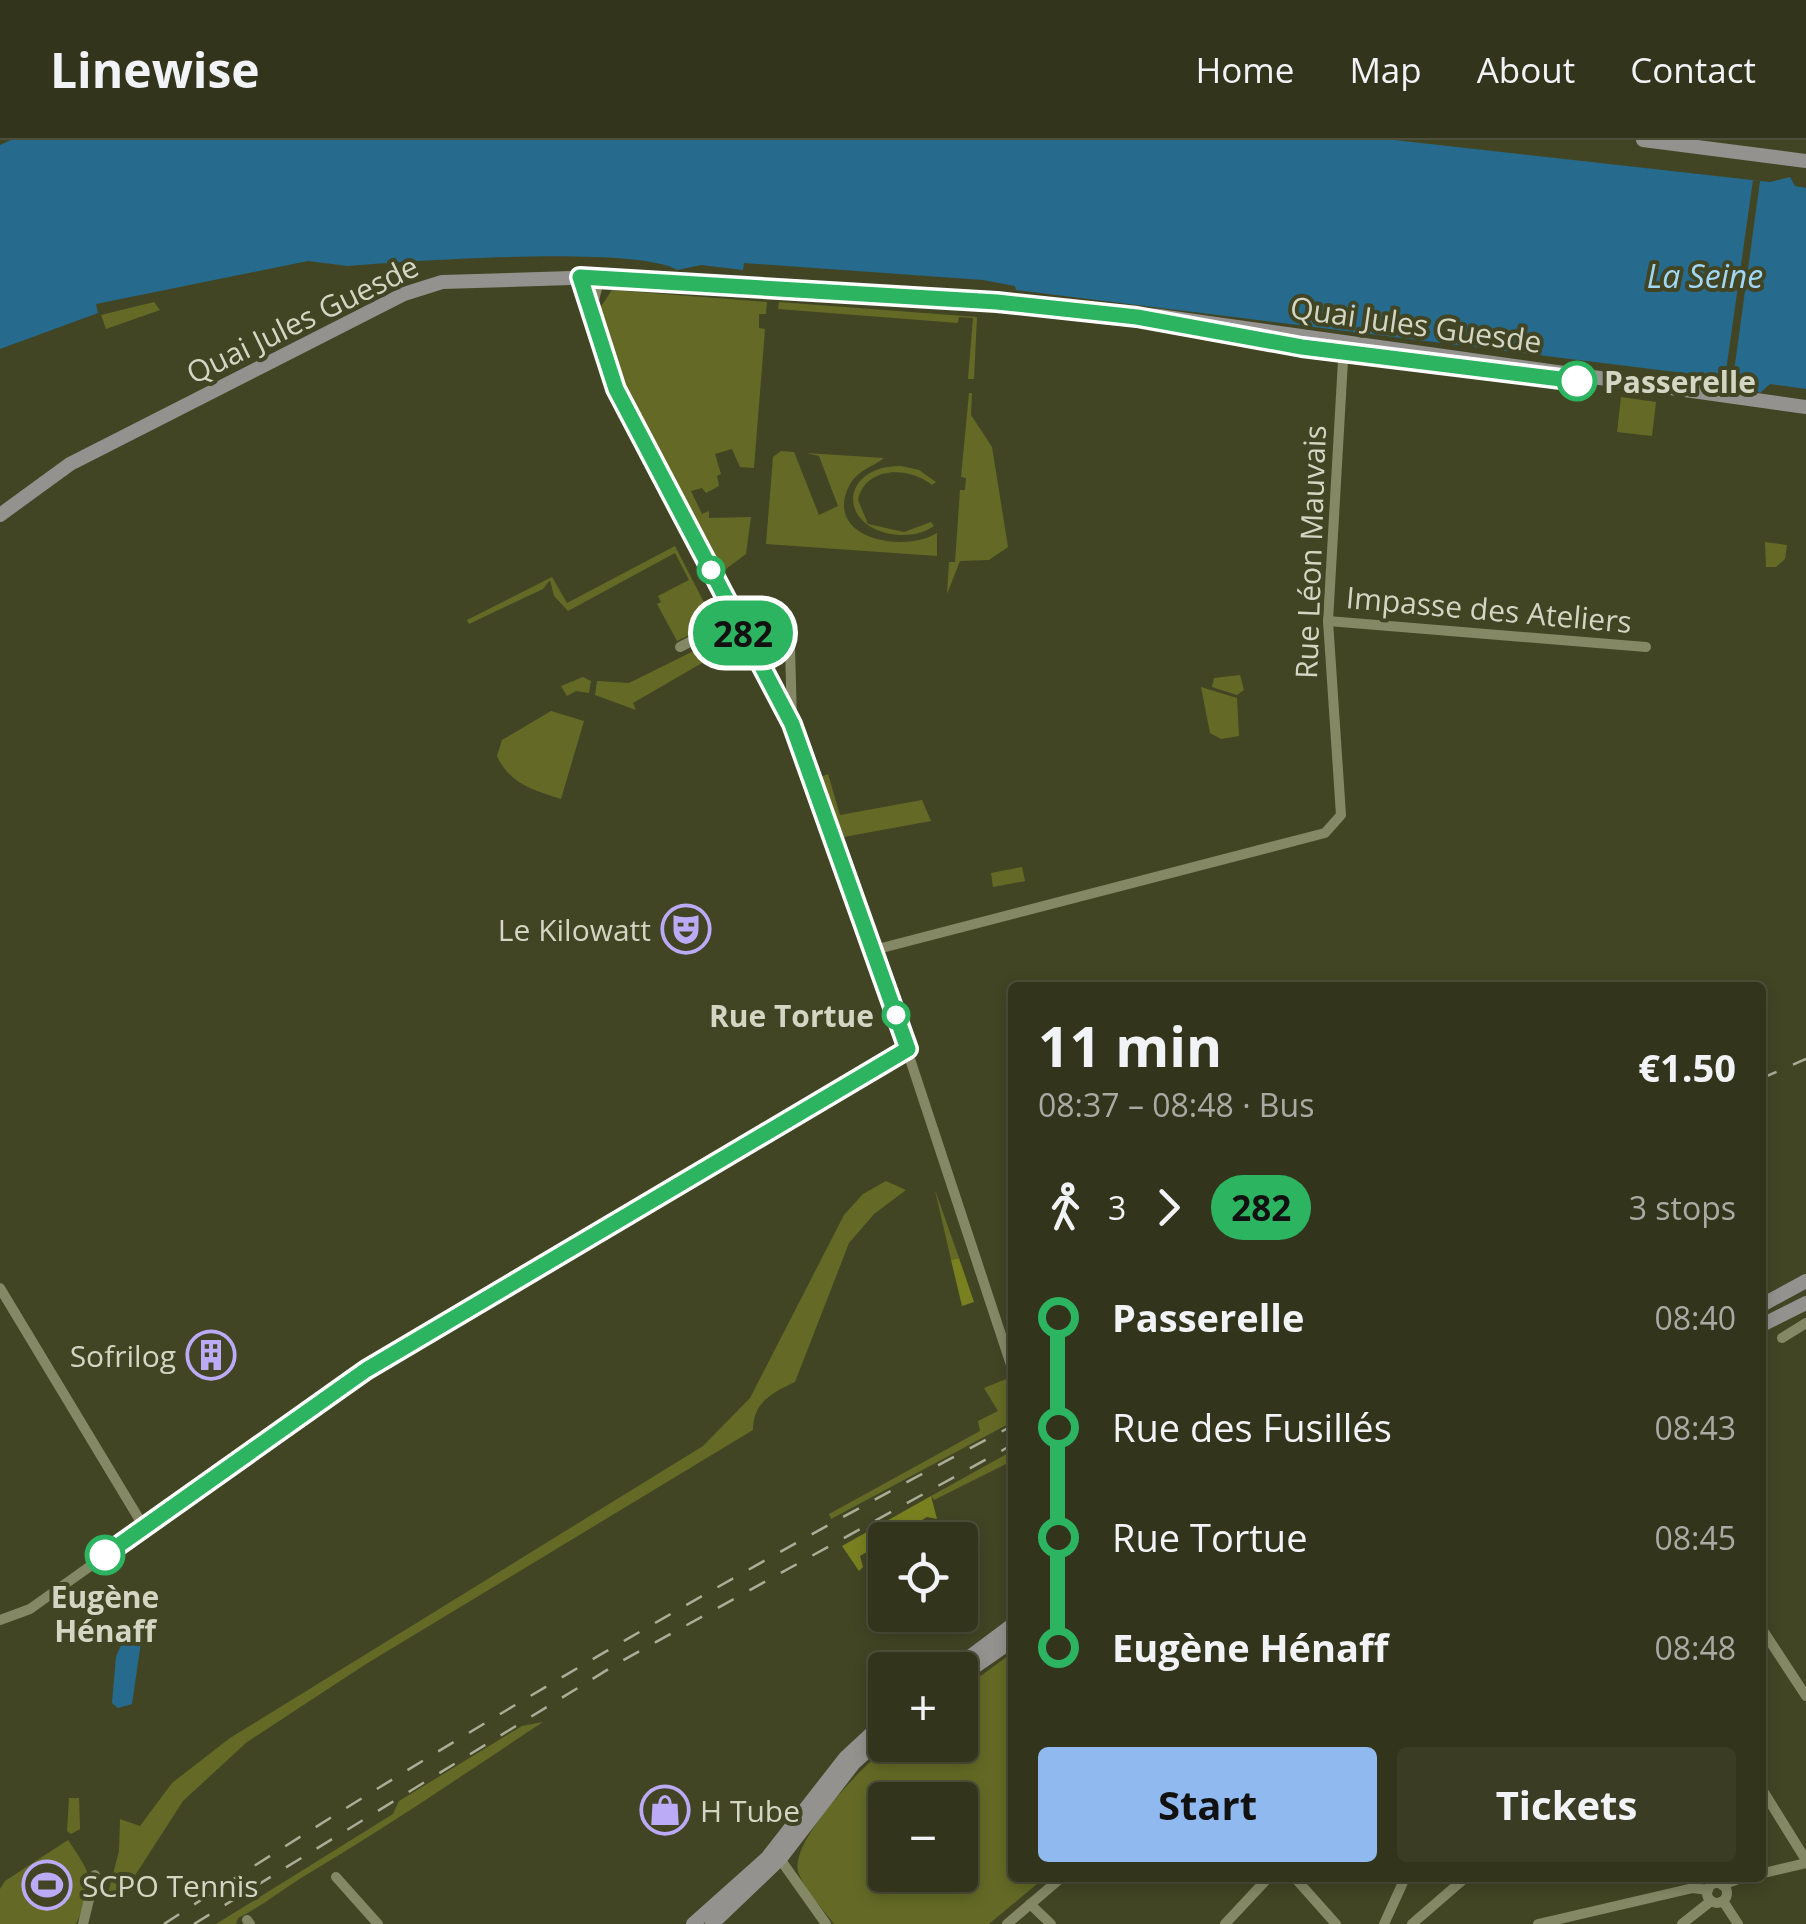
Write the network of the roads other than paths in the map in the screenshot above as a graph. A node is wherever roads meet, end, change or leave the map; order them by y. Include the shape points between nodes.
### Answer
1 (1644, 140) edge
2 (1806, 161) edge
3 (580, 277) junction
4 (600, 277) junction
5 (592, 314) junction
6 (1343, 347) junction
7 (1806, 411) edge
8 (0, 514) edge
9 (735, 618) junction
10 (1328, 621) junction
11 (680, 647) dead end
12 (1646, 647) dead end
13 (790, 648) dead end
14 (791, 674) junction
15 (772, 687) junction
16 (792, 724) junction
17 (874, 950) junction
18 (908, 1049) junction
19 (1806, 1280) edge
20 (0, 1288) edge
21 (1766, 1303) edge
22 (1806, 1304) edge
23 (1766, 1323) edge
24 (1806, 1324) edge
25 (1782, 1338) dead end
26 (1008, 1356) edge
27 (144, 1527) junction
28 (0, 1620) edge
29 (1008, 1628) edge
30 (1766, 1635) edge
31 (1008, 1644) edge
32 (976, 1652) edge
33 (978, 1665) edge
34 (1806, 1696) edge
35 (868, 1737) edge
36 (868, 1751) edge
37 (1766, 1796) edge
38 (780, 1859) junction
39 (1806, 1862) edge
40 (1766, 1872) edge
41 (95, 1876) dead end
42 (336, 1878) dead end
43 (1056, 1882) edge
44 (1264, 1882) edge
45 (1299, 1882) edge
46 (1403, 1882) edge
47 (1460, 1882) edge
48 (1714, 1890) edge
49 (1030, 1904) junction
50 (83, 1924) edge
51 (378, 1924) edge
52 (693, 1924) edge
53 (712, 1924) edge
54 (826, 1924) edge
55 (1007, 1924) edge
56 (1051, 1924) edge
57 (1225, 1924) edge
58 (1336, 1924) edge
59 (1384, 1924) edge
60 (1412, 1924) edge
61 (1538, 1924) edge
62 (1682, 1924) edge
63 (1738, 1924) edge

1 - 2 main road
3 - 4 main road, Quai Jules Guesde
3 - 5 street
3 - 8 main road, Quai Jules Guesde via 420,286 70,464
4 - 5 street
4 - 6 main road, Quai Jules Guesde via 997,302
5 - 9 street via 616,389
6 - 7 main road, Quai Jules Guesde
6 - 10 street, Rue Léon Mauvais
9 - 11 street
9 - 15 street
10 - 12 street, Impasse des Ateliers
10 - 17 street, Rue Léon Mauvais via 1341,815 1325,832
13 - 14 street
14 - 15 street
14 - 16 street
15 - 16 street
16 - 17 street via 817,774
17 - 18 street
18 - 26 street
18 - 27 street via 366,1370
19 - 21 main road
20 - 27 street
22 - 23 main road
24 - 25 street
27 - 28 street via 30,1609
29 - 32 main road
30 - 34 street
31 - 33 main road
35 - 52 main road via 767,1858
36 - 38 main road
37 - 39 street
38 - 53 main road
38 - 54 street
39 - 40 street
41 - 50 street
42 - 51 street
43 - 49 street
44 - 57 street
45 - 58 street
46 - 59 street
47 - 60 street
48 - 61 street via 1693,1888
48 - 62 street
48 - 63 street
49 - 55 street
49 - 56 street

